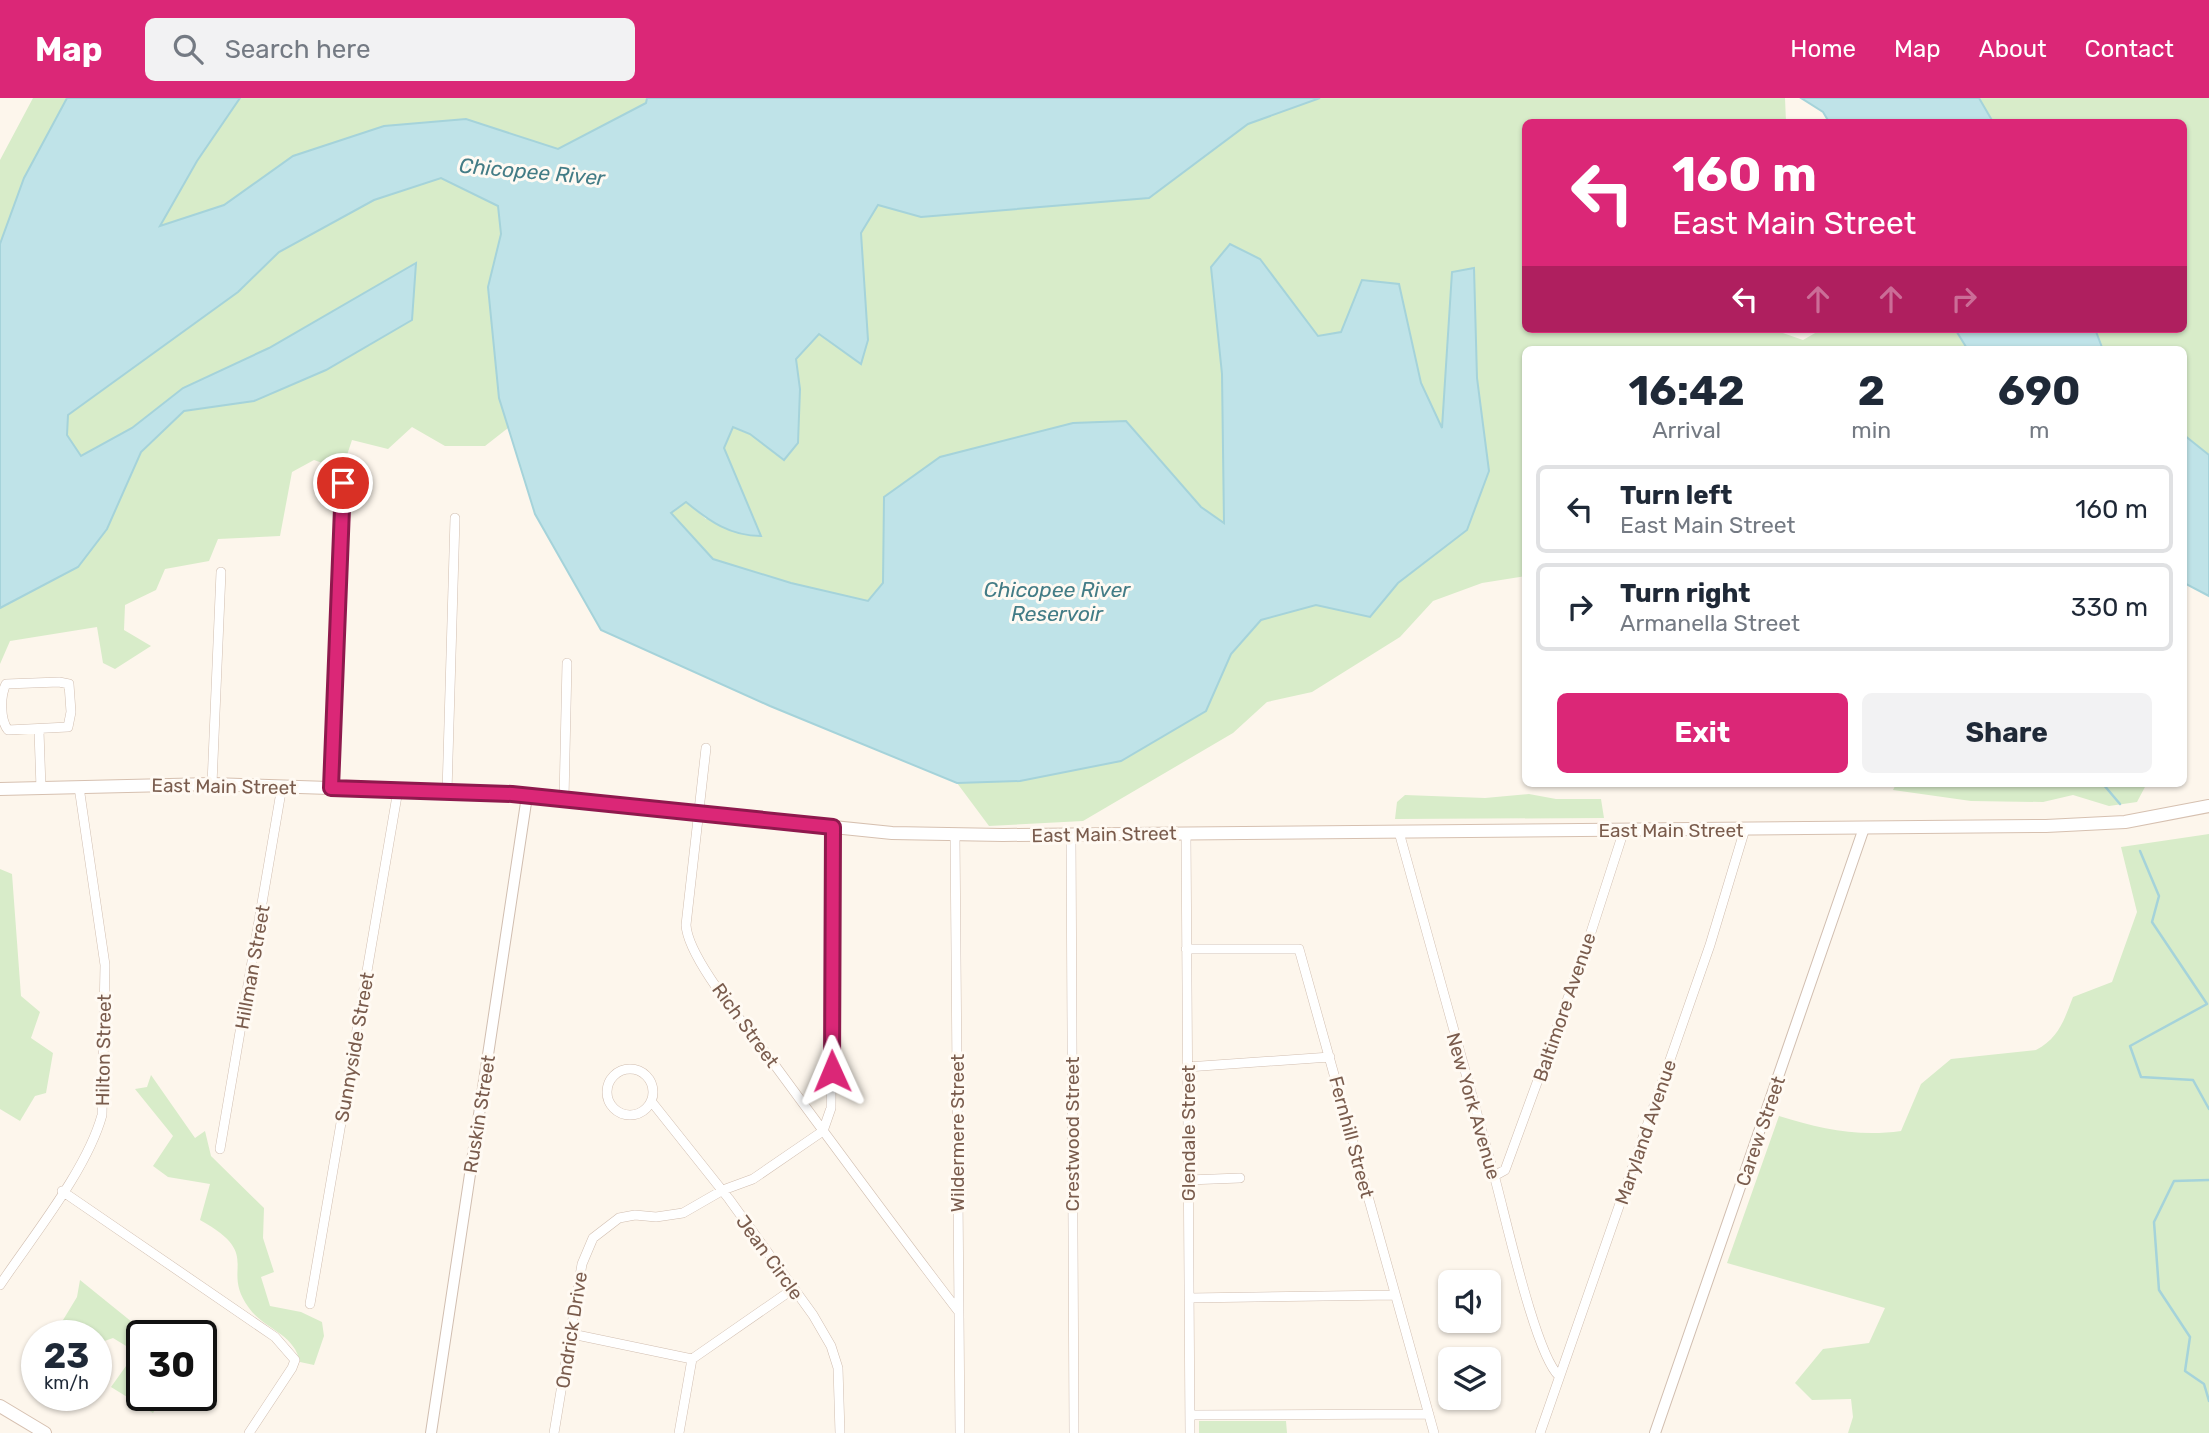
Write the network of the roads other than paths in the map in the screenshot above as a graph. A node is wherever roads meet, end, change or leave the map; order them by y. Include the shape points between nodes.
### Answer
1 (343, 483) dead end
2 (455, 517) dead end
3 (220, 572) dead end
4 (567, 663) dead end
5 (39, 731) junction
6 (706, 748) dead end
7 (212, 784) junction
8 (282, 786) junction
9 (79, 787) junction
10 (41, 788) junction
11 (331, 788) junction
12 (0, 789) edge
13 (398, 790) junction
14 (447, 792) junction
15 (527, 796) junction
16 (564, 799) junction
17 (2209, 806) edge
18 (697, 813) junction
19 (833, 827) junction
20 (1864, 828) junction
21 (1745, 829) junction
22 (1624, 830) junction
23 (1399, 832) junction
24 (1186, 833) junction
25 (955, 834) junction
26 (1071, 834) junction
27 (1186, 949) junction
28 (1330, 1057) junction
29 (1187, 1066) junction
30 (651, 1101) junction
31 (823, 1131) junction
32 (220, 1149) dead end
33 (1494, 1176) junction
34 (1240, 1178) dead end
35 (1188, 1180) junction
36 (723, 1190) junction
37 (62, 1191) junction
38 (0, 1285) edge
39 (793, 1289) junction
40 (1395, 1295) junction
41 (1189, 1298) junction
42 (310, 1304) dead end
43 (959, 1312) junction
44 (572, 1334) junction
45 (692, 1359) junction
46 (1559, 1376) junction
47 (0, 1406) edge
48 (1429, 1414) junction
49 (1190, 1415) junction
50 (45, 1433) edge
51 (249, 1433) edge
52 (431, 1433) edge
53 (554, 1433) edge
54 (679, 1433) edge
55 (840, 1433) edge
56 (960, 1433) edge
57 (1074, 1433) edge
58 (1190, 1433) edge
59 (1434, 1433) edge
60 (1540, 1433) edge
61 (1656, 1433) edge

1 - 11 street
2 - 14 street
3 - 7 street
4 - 16 street
5 - 5 street via 68,727 69,684 6,684 2,693 4,725 8,730
5 - 10 street
6 - 18 street, Rich Street
7 - 8 main road, East Main Street
7 - 9 main road, East Main Street
8 - 11 main road, East Main Street
8 - 32 street, Hillman Street
9 - 10 main road, East Main Street
9 - 37 street, Hilton Street via 105,965 102,1115 97,1134
10 - 12 main road, East Main Street
11 - 13 main road, East Main Street
13 - 14 main road, East Main Street
13 - 42 street, Sunnyside Street
14 - 15 main road, East Main Street
15 - 16 main road, East Main Street
15 - 52 street, Ruskin Street
16 - 18 main road, East Main Street
17 - 20 main road, East Main Street via 2164,817 2089,824
18 - 19 main road, East Main Street
18 - 31 street, Rich Street via 686,925 689,942
19 - 25 main road, East Main Street
19 - 31 street via 831,1096
20 - 21 main road, East Main Street
20 - 61 street, Carew Street
21 - 22 main road, East Main Street
21 - 46 street, Maryland Avenue
22 - 23 main road, East Main Street
22 - 33 street, Baltimore Avenue via 1505,1170
23 - 24 main road, East Main Street
23 - 33 street, New York Avenue
24 - 26 main road, East Main Street
24 - 27 street, Glendale Street
25 - 26 main road, East Main Street
25 - 43 street, Wildermere Street
26 - 57 street, Crestwood Street
27 - 28 street, Fernhill Street via 1299,949
27 - 29 street, Glendale Street
28 - 29 street
28 - 40 street, Fernhill Street
29 - 35 street, Glendale Street
30 - 30 street, Jean Circle via 638,1113 620,1112 608,1098 610,1080 621,1070 640,1071 652,1086
30 - 36 street, Jean Circle
31 - 36 street, Ondrick Drive via 753,1179
31 - 43 street, Rich Street
33 - 46 street, New York Avenue via 1544,1352
34 - 35 street
35 - 41 street, Glendale Street
36 - 39 street, Jean Circle
36 - 44 street, Ondrick Drive via 691,1210 627,1216 593,1238 582,1264
37 - 38 street, Hilton Street
37 - 51 street via 275,1337 295,1360
39 - 45 street
39 - 55 street, Jean Circle via 835,1357
40 - 41 street
40 - 48 street, Fernhill Street
41 - 49 street, Glendale Street
43 - 56 street, Wildermere Street
44 - 45 street
44 - 53 street, Ondrick Drive
45 - 54 street
46 - 60 street, Maryland Avenue
47 - 50 main road
48 - 49 street
48 - 59 street, Fernhill Street
49 - 58 street, Glendale Street

